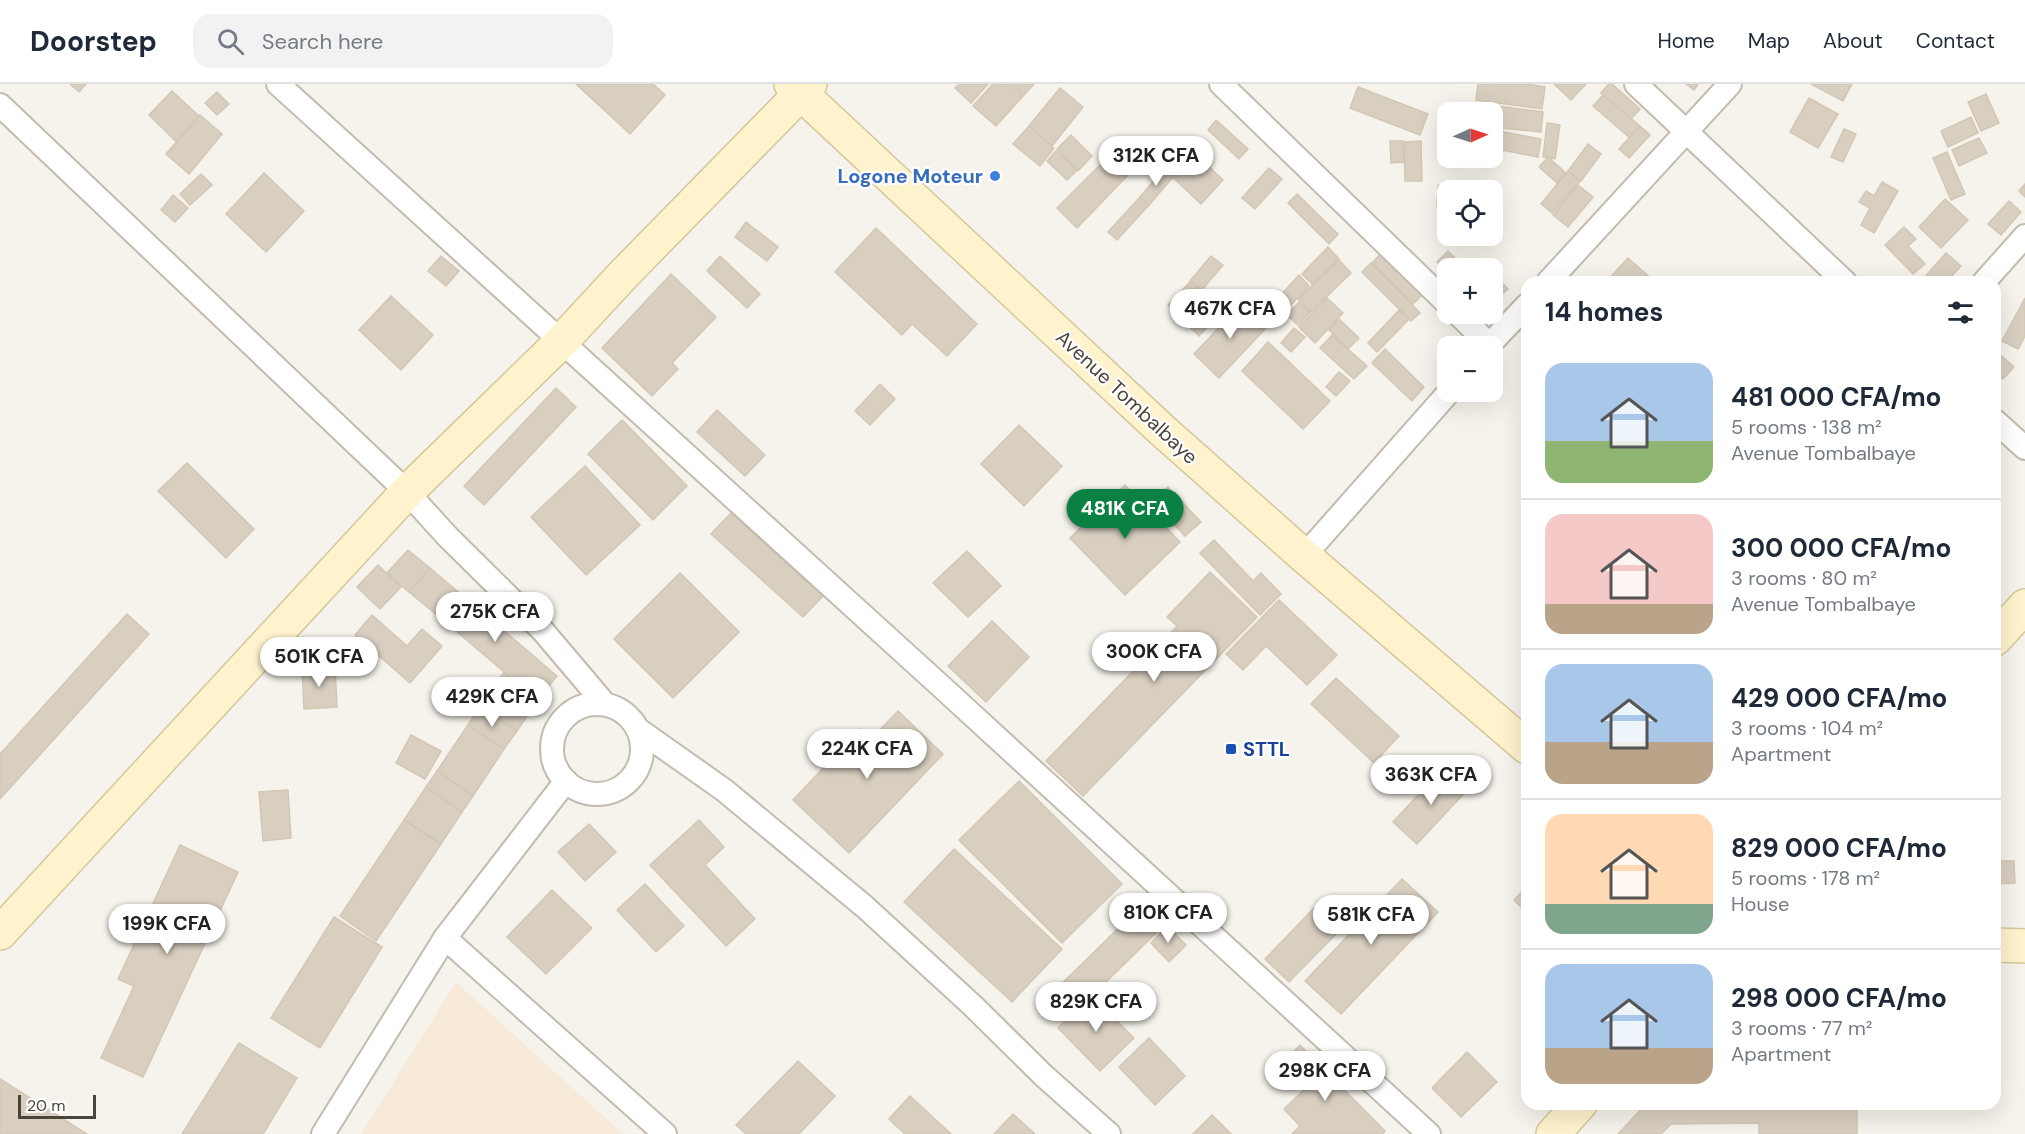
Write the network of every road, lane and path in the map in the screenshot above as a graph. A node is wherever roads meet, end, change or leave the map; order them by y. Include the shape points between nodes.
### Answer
1 (278, 84) edge
2 (1221, 84) edge
3 (1636, 84) edge
4 (1730, 84) edge
5 (801, 87) edge
6 (0, 105) edge
7 (1686, 133) junction
8 (2025, 236) edge
9 (1554, 276) edge
10 (1839, 276) edge
11 (1989, 276) edge
12 (1437, 293) edge
13 (1521, 311) edge
14 (1468, 324) edge
15 (1479, 336) edge
16 (1498, 336) edge
17 (561, 342) junction
18 (1440, 402) edge
19 (2001, 426) edge
20 (2025, 448) edge
21 (407, 492) junction
22 (1304, 556) junction
23 (2025, 606) edge
24 (2001, 632) edge
25 (604, 703) junction
26 (639, 730) junction
27 (1521, 742) edge
28 (566, 781) junction
29 (0, 933) edge
30 (445, 938) junction
31 (2001, 945) edge
32 (2025, 946) edge
33 (1575, 1110) edge
34 (323, 1134) edge
35 (665, 1134) edge
36 (1109, 1134) edge
37 (1429, 1134) edge
38 (1553, 1134) edge

1 - 17 street
2 - 12 street
3 - 7 street
4 - 7 street
5 - 17 street
5 - 22 street, Avenue Tombalbaye via 1163,431
6 - 21 street
7 - 9 street
7 - 10 street
8 - 11 street
13 - 16 street
14 - 15 street
17 - 21 street
17 - 37 street
18 - 22 street
19 - 20 street
21 - 25 street via 543,631
21 - 29 street
22 - 27 street, Avenue Tombalbaye
23 - 24 street
25 - 26 street via 625,713
25 - 28 street via 583,705 565,716 554,735 552,756
26 - 28 street via 642,757 629,781 619,788 592,794
26 - 36 street via 724,790 865,907
28 - 30 street
30 - 34 street
30 - 35 street
31 - 32 street
33 - 38 street

